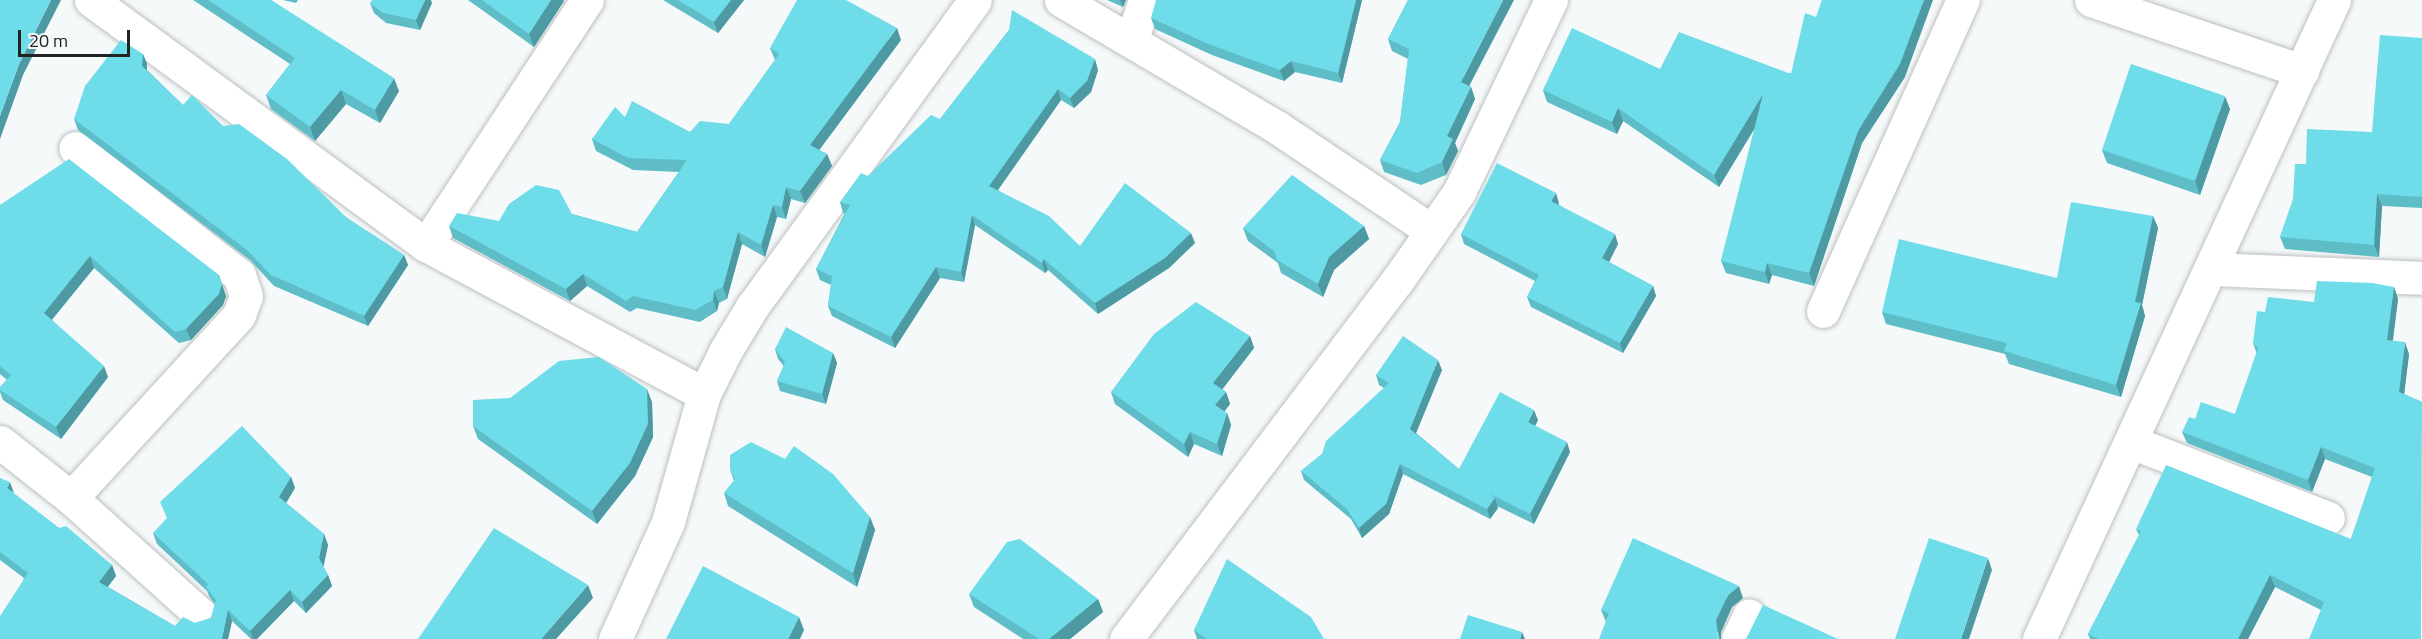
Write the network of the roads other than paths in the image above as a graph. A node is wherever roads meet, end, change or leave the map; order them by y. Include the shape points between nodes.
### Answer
1 (91, 0) edge
2 (586, 0) edge
3 (975, 0) edge
4 (1061, 0) edge
5 (1145, 0) edge
6 (1551, 0) edge
7 (1962, 0) edge
8 (2091, 0) edge
9 (2334, 0) edge
10 (1131, 42) junction
11 (2302, 71) junction
12 (75, 148) dead end
13 (1432, 231) junction
14 (426, 245) junction
15 (2211, 269) junction
16 (2422, 278) edge
17 (1823, 310) dead end
18 (704, 394) junction
19 (0, 442) edge
20 (2131, 442) junction
21 (71, 498) junction
22 (2328, 518) dead end
23 (202, 616) dead end
24 (615, 639) edge
25 (1126, 639) edge
26 (2039, 639) edge

1 - 14 street
2 - 14 street
3 - 18 street via 752,307
4 - 10 street
5 - 10 street
6 - 13 street via 1459,192
7 - 17 street
8 - 11 street
9 - 11 street
10 - 13 street via 1278,128
11 - 15 street
12 - 21 street via 239,275 246,296 239,315
13 - 25 street
14 - 18 street
15 - 16 street
15 - 20 street
18 - 24 street via 668,522
19 - 21 street
20 - 22 street
20 - 26 street
21 - 23 street

